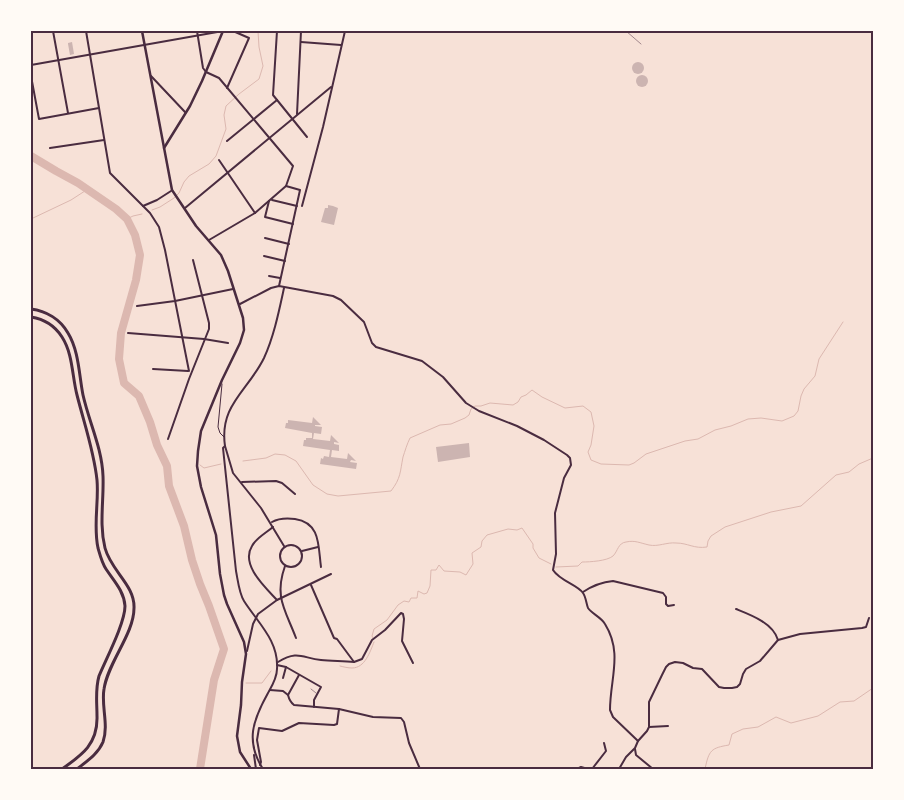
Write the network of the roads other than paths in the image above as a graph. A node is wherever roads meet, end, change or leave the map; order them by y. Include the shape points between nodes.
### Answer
1 (53, 31) edge
2 (86, 31) edge
3 (142, 31) edge
4 (197, 31) edge
5 (223, 31) edge
6 (233, 31) edge
7 (277, 31) edge
8 (302, 31) edge
9 (345, 31) edge
10 (626, 31) edge
11 (198, 36) junction
12 (301, 42) junction
13 (641, 44) dead end
14 (144, 45) junction
15 (341, 45) junction
16 (90, 55) junction
17 (58, 60) junction
18 (31, 64) edge
19 (206, 72) junction
20 (150, 75) junction
21 (31, 76) edge
22 (331, 86) junction
23 (227, 88) junction
24 (277, 100) junction
25 (99, 108) junction
26 (185, 112) junction
27 (68, 113) junction
28 (297, 115) junction
29 (254, 119) junction
30 (292, 119) junction
31 (307, 137) dead end
32 (270, 138) junction
33 (104, 140) junction
34 (227, 142) dead end
35 (50, 148) dead end
36 (164, 148) junction
37 (219, 160) dead end
38 (227, 173) junction
39 (286, 186) junction
40 (174, 192) junction
41 (298, 199) junction
42 (270, 200) junction
43 (143, 206) junction
44 (297, 206) junction
45 (184, 208) junction
46 (254, 213) junction
47 (293, 224) junction
48 (265, 238) dead end
49 (208, 241) junction
50 (289, 244) junction
51 (264, 256) dead end
52 (193, 260) dead end
53 (285, 260) junction
54 (268, 276) dead end
55 (280, 278) junction
56 (279, 286) junction
57 (284, 287) junction
58 (234, 289) junction
59 (202, 295) junction
60 (175, 301) junction
61 (239, 304) junction
62 (137, 306) dead end
63 (31, 309) edge
64 (31, 317) edge
65 (128, 334) dead end
66 (182, 338) junction
67 (204, 339) junction
68 (228, 343) dead end
69 (152, 369) dead end
70 (190, 372) junction
71 (222, 380) junction
72 (224, 438) junction
73 (168, 439) dead end
74 (225, 446) junction
75 (241, 482) junction
76 (295, 494) dead end
77 (270, 522) junction
78 (273, 527) junction
79 (284, 546) junction
80 (318, 547) junction
81 (302, 552) junction
82 (285, 566) junction
83 (321, 567) dead end
84 (331, 574) dead end
85 (311, 585) junction
86 (583, 592) junction
87 (279, 600) junction
88 (674, 605) dead end
89 (736, 609) dead end
90 (256, 617) junction
91 (869, 618) dead end
92 (296, 638) dead end
93 (778, 640) junction
94 (246, 654) junction
95 (354, 662) junction
96 (413, 663) dead end
97 (277, 664) junction
98 (286, 666) junction
99 (299, 675) junction
100 (283, 678) dead end
101 (311, 689) dead end
102 (270, 690) junction
103 (288, 694) junction
104 (318, 694) junction
105 (314, 706) junction
106 (339, 709) junction
107 (668, 726) dead end
108 (648, 727) junction
109 (638, 741) junction
110 (604, 743) dead end
111 (635, 748) junction
112 (254, 752) junction
113 (260, 765) junction
114 (62, 769) edge
115 (77, 769) edge
116 (252, 769) edge
117 (256, 769) edge
118 (262, 769) edge
119 (420, 769) edge
120 (576, 769) edge
121 (590, 769) edge
122 (619, 769) edge
123 (653, 769) edge

1 - 17 street
2 - 16 street
3 - 14 main road
4 - 11 street
5 - 11 street
5 - 19 main road
6 - 23 street via 249,38
7 - 24 street via 273,95
8 - 12 street
9 - 15 street
10 - 13 lane
11 - 14 street
11 - 19 street
12 - 15 street
12 - 28 street
14 - 16 street
14 - 20 main road
15 - 22 street
16 - 17 street
16 - 25 street
17 - 18 street
17 - 27 street
19 - 23 street via 219,78
19 - 26 main road
20 - 26 street
20 - 36 main road
21 - 27 street via 39,119
22 - 28 street
22 - 41 street via 302,206
23 - 29 street
24 - 29 street
24 - 30 street
25 - 27 street
25 - 33 street
26 - 36 main road
28 - 30 street
29 - 32 street
29 - 34 street
30 - 31 street
30 - 32 street
32 - 38 street
32 - 39 street via 294,166
33 - 35 street
33 - 43 street via 110,173
36 - 40 main road
37 - 38 street
38 - 45 street
38 - 46 street
39 - 41 street via 300,190
39 - 42 street
40 - 43 street
40 - 45 main road
41 - 44 street
42 - 44 street
42 - 46 street
42 - 47 street via 265,217
43 - 60 street via 159,227
44 - 47 street
45 - 49 main road
46 - 49 street
47 - 50 street
48 - 50 street
49 - 58 main road via 221,255
50 - 53 street
51 - 53 street
52 - 59 street
53 - 55 street
54 - 55 street
55 - 56 street
56 - 57 street
56 - 61 street
57 - 72 street via 265,355 228,412
57 - 86 street via 341,300 364,322 376,347 422,361 443,377 466,403 544,440 570,458 571,465 564,478 555,513 553,570
58 - 59 street
58 - 61 main road
59 - 60 street
59 - 67 street via 210,323
60 - 62 street
60 - 66 street
61 - 71 main road via 244,330
63 - 115 highway via 49,314 61,323 71,338 102,469 105,548 114,568 130,589 134,606 132,622 104,688 102,742
64 - 114 highway via 51,325 68,348 97,482 98,549 125,606 123,619 97,684 94,737 81,756
65 - 66 street
66 - 67 street
66 - 70 street
67 - 68 street
67 - 70 street
69 - 70 street
70 - 73 street
71 - 72 street via 218,427
71 - 94 main road via 201,432 198,471 216,536 224,595
72 - 74 street
74 - 75 street via 233,473
74 - 90 street via 237,577 244,600
75 - 76 street via 276,481
75 - 77 street
77 - 78 street
77 - 80 street via 290,519 308,523 316,534
78 - 79 street
78 - 87 street via 256,540 249,551 251,567
79 - 81 street via 298,547
79 - 82 street via 279,556
80 - 81 street
80 - 83 street
81 - 82 street via 298,564
82 - 87 street
84 - 85 street
85 - 87 street
85 - 95 street via 334,638
86 - 88 street via 613,581 663,593 666,605
86 - 109 street via 588,608 604,622 614,644 616,657 610,710
87 - 90 street
87 - 92 street
89 - 93 street via 758,618
90 - 94 street
90 - 97 street via 274,644
91 - 93 street via 862,628 800,634
93 - 108 street via 760,661 746,669 737,687 719,687 702,669 683,663 666,666 649,702
94 - 116 main road via 237,736 240,752
95 - 96 street via 362,659 372,640 401,613 404,619 402,641
95 - 97 street via 299,655
97 - 98 street
97 - 102 street
98 - 99 street
98 - 100 street
99 - 103 street
99 - 104 street via 321,687
101 - 104 lane
102 - 103 street
102 - 112 street via 252,732
103 - 105 street via 294,705
104 - 105 street
105 - 106 street
106 - 113 street via 334,726 299,723 282,730 258,729
106 - 119 street via 373,717 401,718
107 - 108 street
108 - 109 street
109 - 111 street
110 - 121 street via 606,752
111 - 122 street
111 - 123 street via 636,754
112 - 113 street
112 - 117 street
113 - 118 street
120 - 121 street

